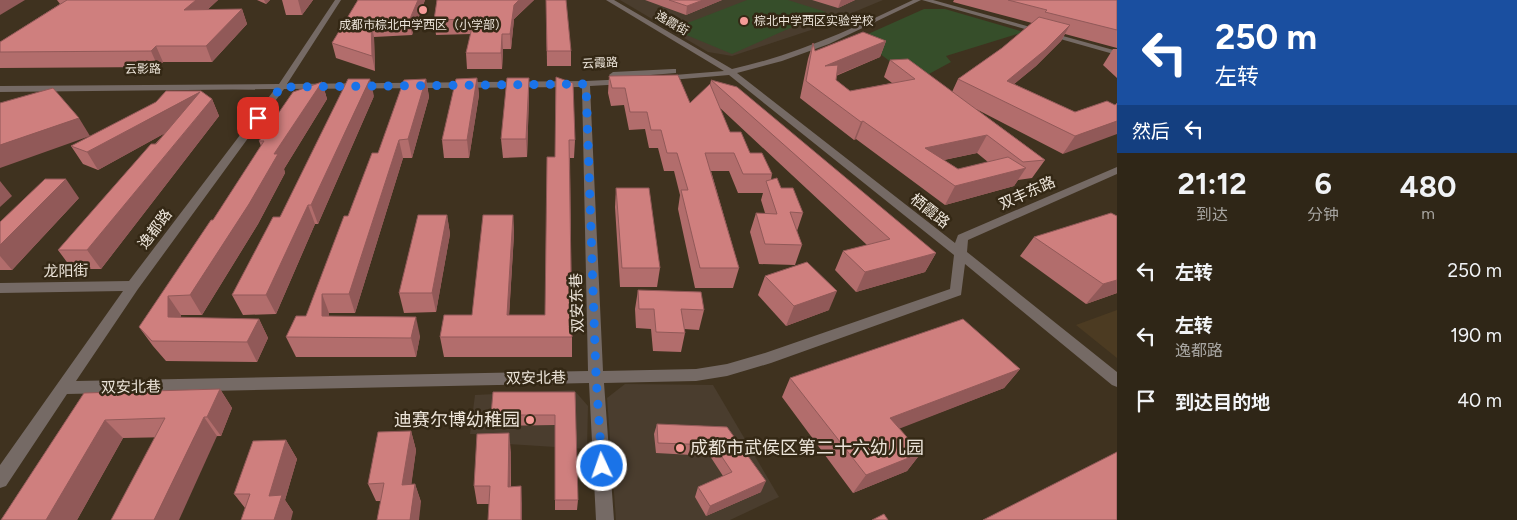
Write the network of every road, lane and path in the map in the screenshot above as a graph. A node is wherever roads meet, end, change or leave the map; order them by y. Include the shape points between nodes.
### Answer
1 (338, 0) edge
2 (609, 0) edge
3 (903, 0) edge
4 (918, 0) edge
5 (925, 0) edge
6 (1117, 53) edge
7 (727, 69) junction
8 (0, 83) edge
9 (284, 84) junction
10 (586, 84) junction
11 (0, 89) edge
12 (1117, 170) edge
13 (960, 253) junction
14 (133, 286) junction
15 (0, 288) edge
16 (596, 376) junction
17 (1117, 381) edge
18 (64, 388) junction
19 (0, 480) edge
20 (605, 520) edge

1 - 9 street, 逸都路
2 - 7 street, 逸霞街
3 - 7 street, 云霞路 via 804,44
4 - 7 street via 818,46
5 - 6 street
7 - 9 street, 云霞路 via 580,77
7 - 10 street
7 - 13 street, 栖霞路
8 - 9 street, 云影路
9 - 10 street
9 - 11 street
9 - 14 street, 逸都路
10 - 16 street, 双安东巷
12 - 13 street, 双丰东路 via 962,238
13 - 16 street, 双安北巷 via 956,292 766,359 696,375
13 - 17 street, 栖霞路
14 - 15 street, 龙阳街
14 - 18 street, 逸都路
16 - 18 street, 双安北巷
16 - 20 street, 双安东巷
18 - 19 street, 逸都路

